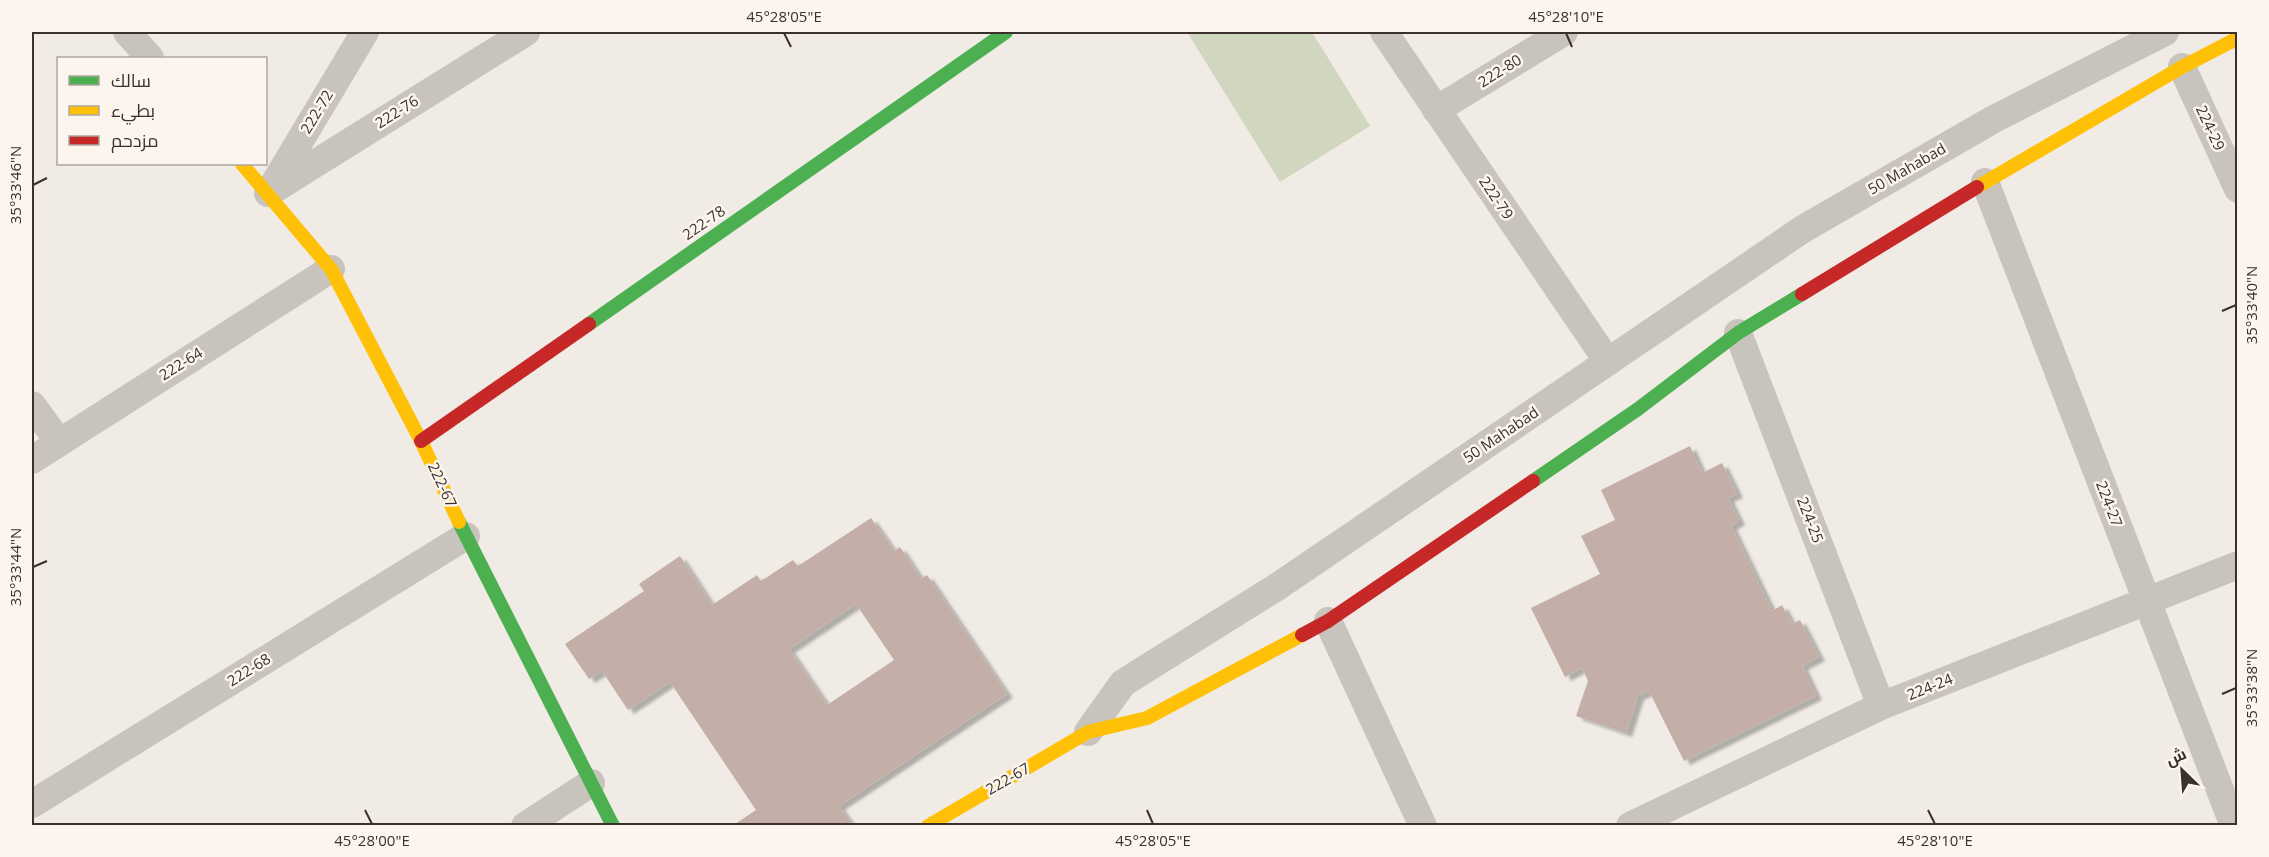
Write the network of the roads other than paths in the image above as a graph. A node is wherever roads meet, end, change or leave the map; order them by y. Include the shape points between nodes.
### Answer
1 (127, 32) edge
2 (365, 32) edge
3 (526, 32) edge
4 (1006, 32) edge
5 (1384, 32) edge
6 (1564, 32) edge
7 (2165, 32) edge
8 (2238, 38) edge
9 (149, 57) edge
10 (2182, 67) junction
11 (1436, 110) junction
12 (243, 165) edge
13 (1985, 182) junction
14 (2238, 189) edge
15 (268, 194) junction
16 (331, 269) junction
17 (1738, 333) junction
18 (1608, 362) junction
19 (32, 405) edge
20 (421, 441) junction
21 (59, 442) junction
22 (32, 460) edge
23 (466, 536) junction
24 (2238, 565) edge
25 (2146, 600) junction
26 (1328, 621) junction
27 (1881, 706) junction
28 (1088, 732) junction
29 (591, 783) junction
30 (32, 804) edge
31 (525, 825) edge
32 (613, 825) edge
33 (928, 825) edge
34 (1423, 825) edge
35 (1630, 825) edge
36 (2234, 825) edge

1 - 9 street
2 - 15 street, 222-72
3 - 15 street, 222-76
4 - 20 street, 222-78
5 - 11 street, 222-79
6 - 11 street, 222-80
7 - 18 street, 50 Mahabad via 1994,119 1803,229
8 - 10 street
10 - 13 street
10 - 14 street, 224-29
11 - 18 street, 222-79
12 - 15 street, 222-67
13 - 17 street
13 - 25 street, 224-27
15 - 16 street, 222-67
16 - 20 street, 222-67
16 - 21 street, 222-64
17 - 26 street via 1638,409
17 - 27 street, 224-25
18 - 28 street, 50 Mahabad via 1277,586 1123,683
19 - 21 street
20 - 23 street, 222-67
21 - 22 street, 222-64
23 - 29 street, 222-67
23 - 30 street, 222-68
24 - 25 street, 224-24
25 - 27 street, 224-24
25 - 36 street, 224-27
26 - 28 street via 1147,718
26 - 34 street
27 - 35 street, 224-24
28 - 33 street, 222-67
29 - 31 street
29 - 32 street, 222-67

